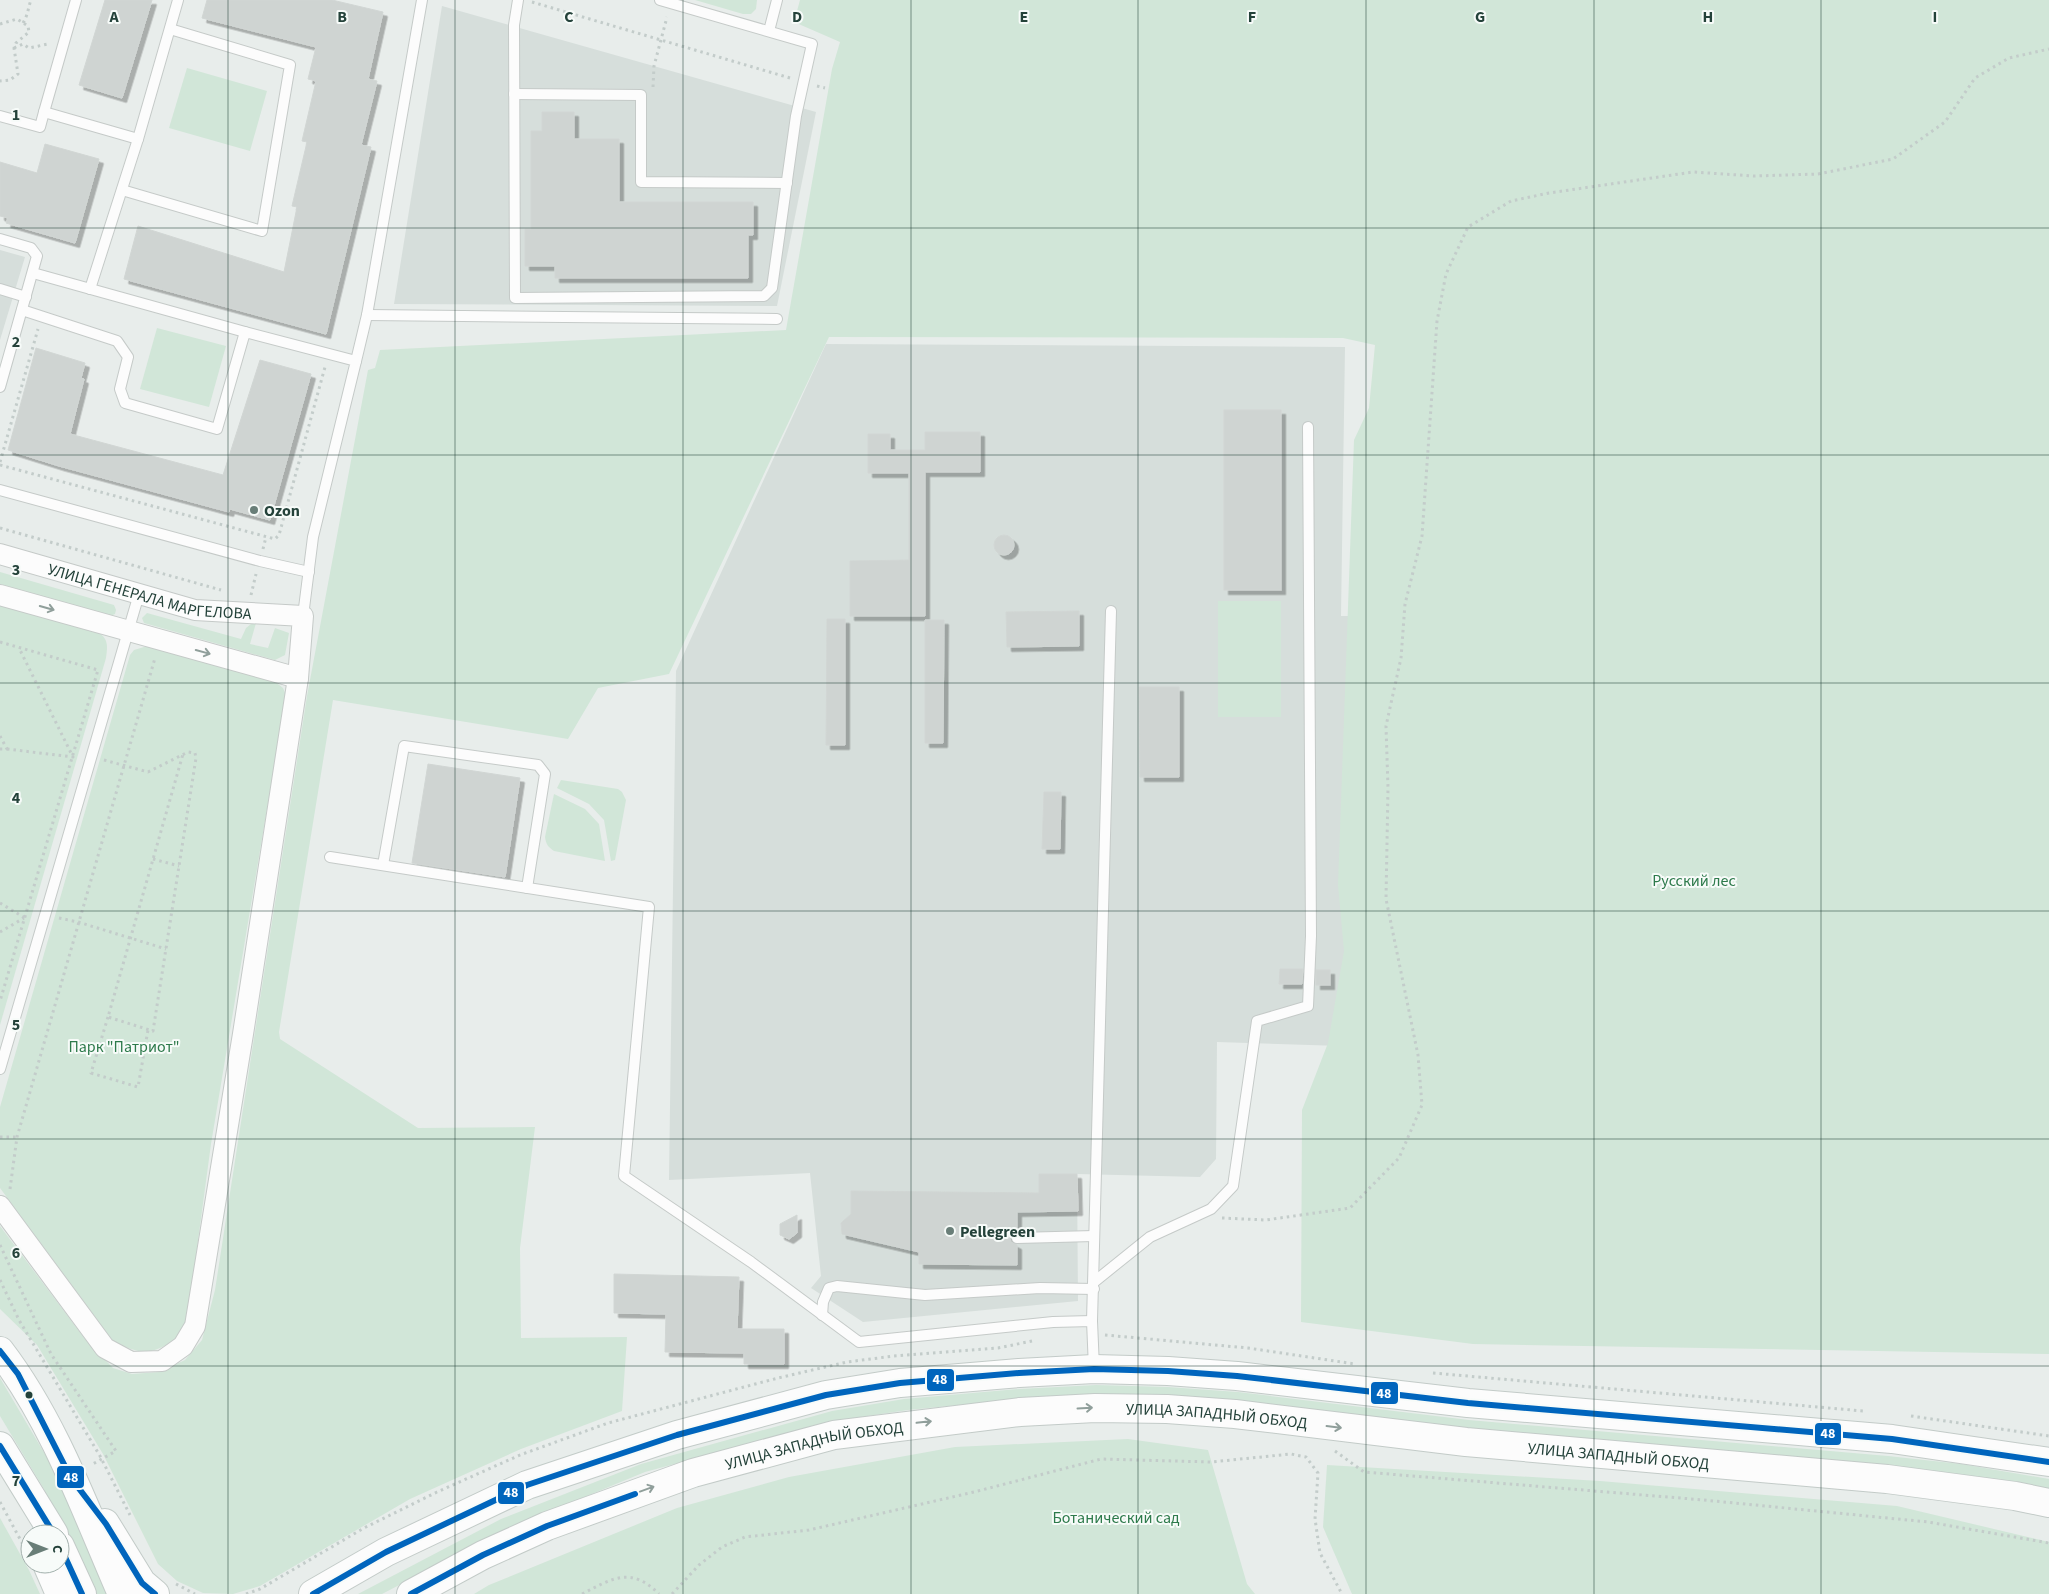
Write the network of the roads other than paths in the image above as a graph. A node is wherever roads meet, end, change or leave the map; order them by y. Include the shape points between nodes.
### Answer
1 (76, 0) edge
2 (178, 0) edge
3 (422, 0) edge
4 (518, 0) edge
5 (660, 0) edge
6 (777, 0) edge
7 (170, 29) junction
8 (769, 31) junction
9 (514, 94) junction
10 (44, 112) junction
11 (0, 116) edge
12 (138, 139) junction
13 (788, 183) junction
14 (122, 190) junction
15 (0, 239) edge
16 (32, 273) junction
17 (0, 289) edge
18 (90, 289) junction
19 (26, 297) junction
20 (22, 310) junction
21 (367, 315) junction
22 (778, 319) dead end
23 (245, 332) junction
24 (356, 361) junction
25 (0, 387) edge
26 (1308, 427) dead end
27 (0, 490) edge
28 (0, 554) edge
29 (310, 572) junction
30 (139, 594) junction
31 (0, 595) edge
32 (1111, 612) dead end
33 (303, 616) junction
34 (128, 632) junction
35 (298, 678) junction
36 (330, 857) dead end
37 (383, 865) junction
38 (527, 888) junction
39 (0, 1068) edge
40 (2, 1209) edge
41 (1094, 1236) junction
42 (1018, 1238) dead end
43 (1094, 1286) junction
44 (822, 1315) junction
45 (1092, 1321) junction
46 (0, 1351) edge
47 (1094, 1369) junction
48 (0, 1446) edge
49 (2049, 1462) edge
50 (71, 1478) junction
51 (22, 1481) junction
52 (2049, 1503) edge
53 (33, 1524) edge
54 (48, 1524) edge
55 (70, 1568) edge
56 (51, 1574) edge
57 (163, 1587) edge
58 (60, 1594) edge
59 (82, 1594) edge
60 (122, 1594) edge
61 (313, 1594) edge
62 (411, 1594) edge

1 - 10 lane
2 - 7 lane
3 - 21 lane
4 - 9 lane via 514,25
5 - 8 lane
6 - 8 lane
7 - 12 lane
7 - 14 lane via 290,65 262,231
8 - 13 lane via 812,44 796,116
9 - 13 lane via 641,95 641,182
9 - 13 lane via 515,298 764,296 772,288
10 - 11 lane via 40,127
10 - 12 lane
12 - 14 lane
14 - 18 lane
15 - 16 lane via 31,248 36,256
16 - 18 lane
16 - 19 lane
17 - 19 lane
18 - 23 lane
19 - 20 lane
20 - 23 lane via 117,341 128,357 120,389 125,403 217,429
20 - 25 lane
21 - 22 lane
21 - 24 lane
23 - 24 lane
24 - 29 lane via 313,537
26 - 43 lane via 1311,936 1308,1006 1257,1020 1234,1186 1210,1209 1150,1237
27 - 29 lane
28 - 30 street, УЛИЦА ГЕНЕРАЛА МАРГЕЛОВА
29 - 33 lane
30 - 33 street, УЛИЦА ГЕНЕРАЛА МАРГЕЛОВА via 195,610
30 - 34 lane
31 -> 34 street
32 - 41 lane
33 - 35 street
34 -> 35 street
34 - 39 lane
35 - 40 street via 195,1326 183,1346 162,1361 131,1362 105,1348
36 - 37 lane
37 - 38 lane
37 - 38 lane via 404,746 538,765 545,774
38 - 44 lane via 649,907 624,1176 751,1262
41 - 42 lane
41 - 43 lane
43 - 44 lane via 925,1295 837,1286 829,1288
43 - 45 lane
44 - 45 lane via 859,1342 1053,1322
45 - 47 lane
46 - 50 main road via 18,1374
47 - 49 main road via 1238,1376 1468,1403 1892,1439
47 - 61 main road via 900,1383 826,1395 677,1435 528,1485 386,1552
48 - 51 main road
50 - 57 main road via 106,1524 142,1583
50 - 60 main road
51 - 53 main road
51 - 54 main road
62 -> 52 main road, УЛИЦА ЗАПАДНЫЙ ОБХОД via 483,1555 548,1526 693,1473 834,1435 1020,1412 1095,1408 1236,1414 1466,1442 1887,1479
55 - 59 main road
56 - 58 main road

